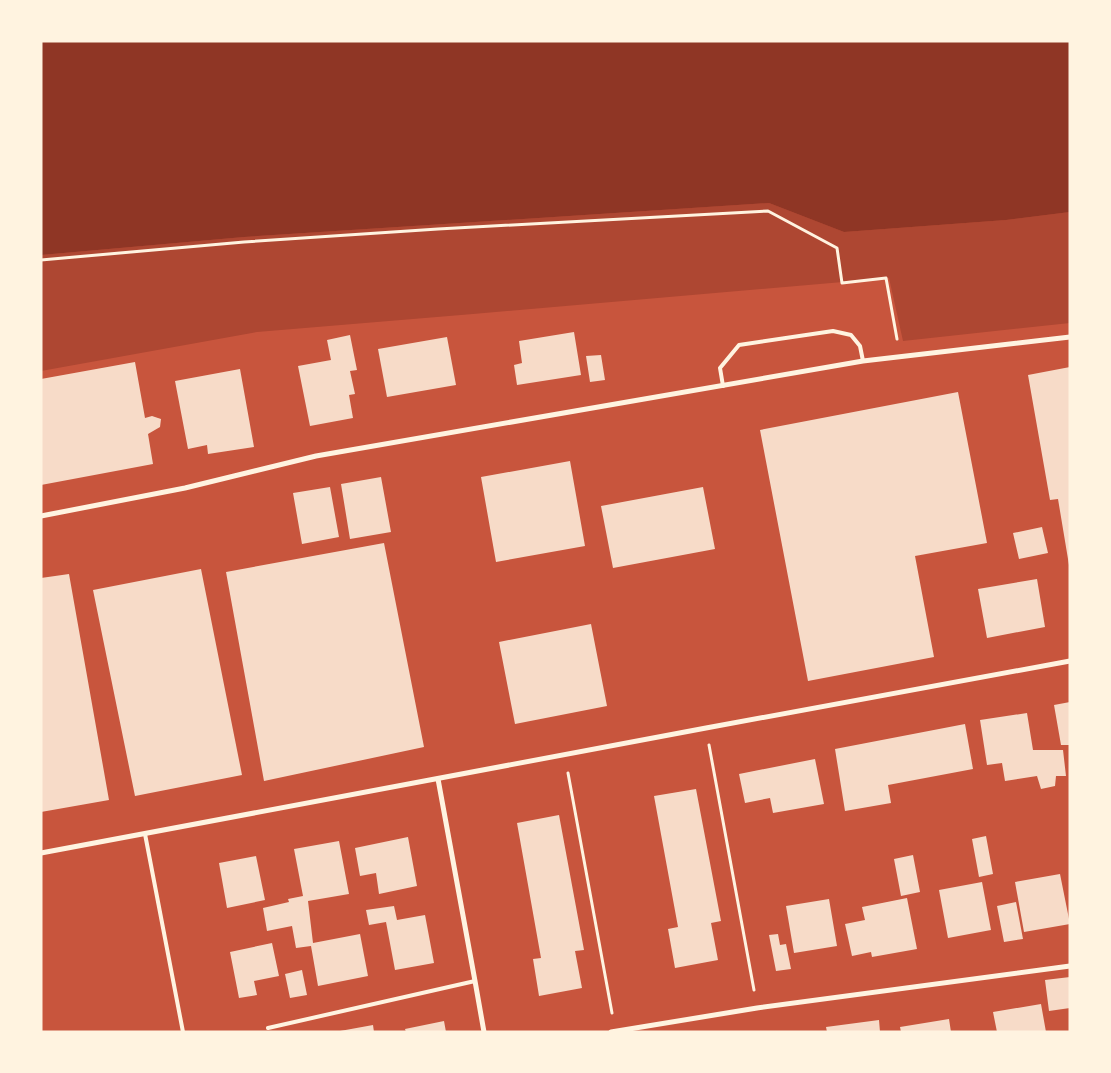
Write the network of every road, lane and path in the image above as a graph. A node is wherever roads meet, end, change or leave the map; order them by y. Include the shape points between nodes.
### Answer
1 (41, 260) edge
2 (1070, 337) edge
3 (900, 357) junction
4 (863, 361) junction
5 (723, 386) junction
6 (41, 516) edge
7 (1070, 661) edge
8 (706, 728) junction
9 (565, 755) junction
10 (438, 779) junction
11 (145, 834) junction
12 (41, 853) edge
13 (1070, 966) edge
14 (475, 981) junction
15 (757, 1008) junction
16 (268, 1028) dead end
17 (613, 1031) edge
18 (183, 1032) edge
19 (484, 1032) edge

1 - 3 path via 234,243 768,211 838,248 842,283 886,278
2 - 3 street
3 - 4 street
4 - 5 street
4 - 5 lane via 860,346 851,335 833,331 738,345 720,368
5 - 6 street via 316,456 185,488
7 - 8 street
8 - 9 street
8 - 15 path
9 - 10 street
9 - 17 path
10 - 11 street
10 - 14 street
11 - 12 street
11 - 18 lane
13 - 15 street
14 - 16 lane
14 - 19 street
15 - 17 street

